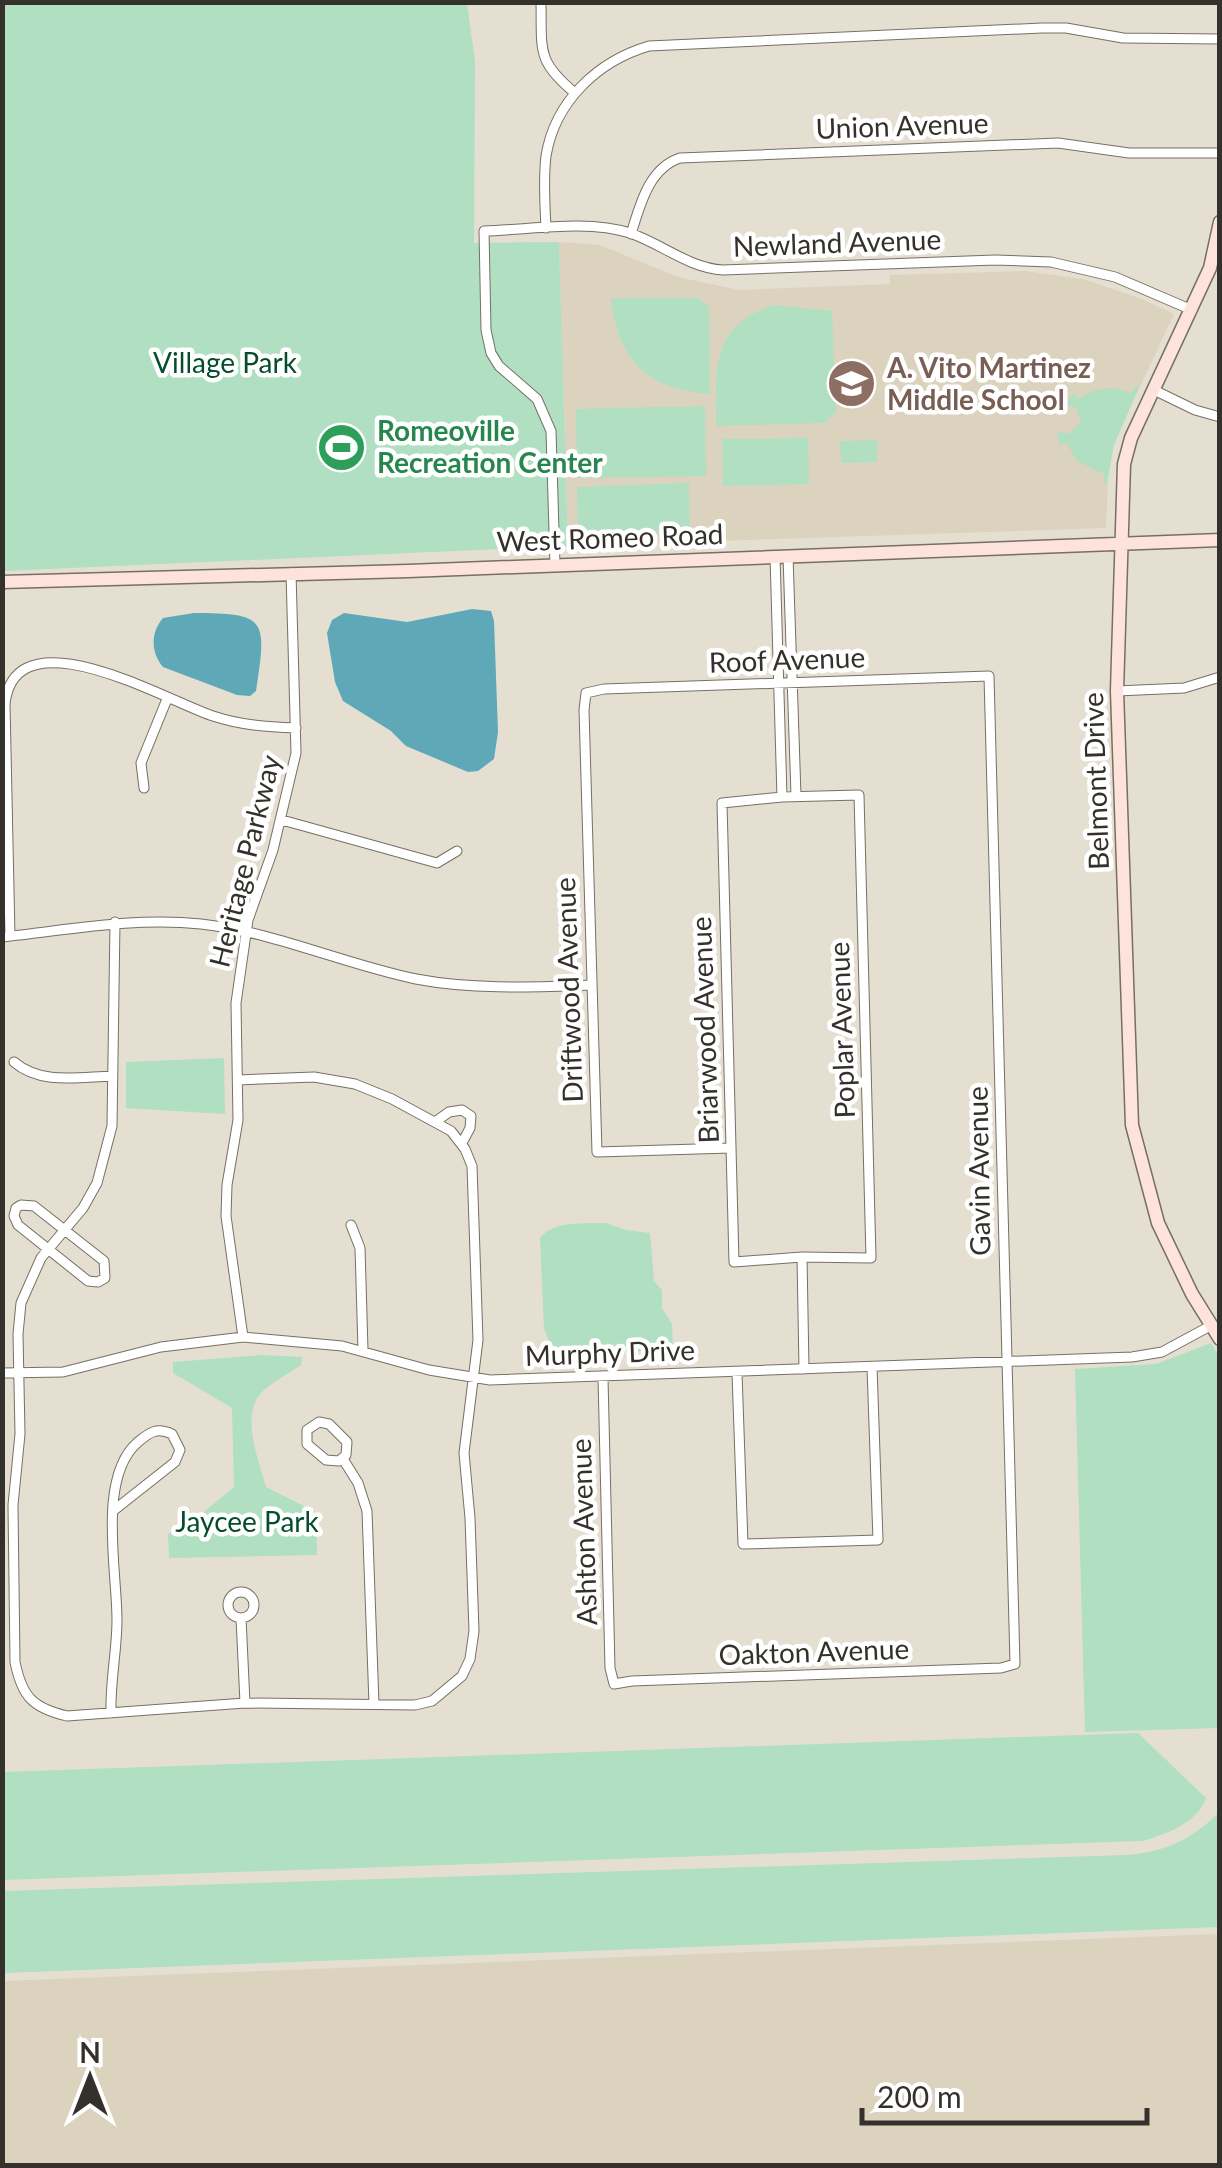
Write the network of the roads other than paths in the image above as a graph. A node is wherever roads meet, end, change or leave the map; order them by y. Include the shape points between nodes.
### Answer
1 (541, 2) edge
2 (1220, 38) edge
3 (575, 93) junction
4 (1220, 153) edge
5 (1220, 222) edge
6 (546, 228) junction
7 (631, 234) junction
8 (1192, 310) junction
9 (1154, 390) junction
10 (1220, 417) edge
11 (1220, 540) edge
12 (1120, 543) junction
13 (781, 556) junction
14 (555, 565) junction
15 (290, 574) junction
16 (2, 582) edge
17 (989, 676) joint
18 (1220, 677) edge
19 (792, 682) junction
20 (778, 683) junction
21 (1117, 691) junction
22 (586, 693) joint
23 (167, 699) junction
24 (296, 728) junction
25 (144, 788) dead end
26 (796, 796) junction
27 (782, 797) junction
28 (282, 820) junction
29 (457, 850) dead end
30 (116, 922) junction
31 (246, 932) junction
32 (6, 936) edge
33 (591, 985) junction
34 (14, 1062) dead end
35 (112, 1076) junction
36 (238, 1080) junction
37 (436, 1122) junction
38 (462, 1144) junction
39 (731, 1148) junction
40 (352, 1225) dead end
41 (65, 1230) junction
42 (47, 1250) junction
43 (802, 1257) junction
44 (1216, 1323) edge
45 (242, 1337) junction
46 (1220, 1339) edge
47 (363, 1350) junction
48 (1007, 1362) junction
49 (872, 1367) junction
50 (804, 1370) junction
51 (2, 1373) edge
52 (18, 1373) junction
53 (737, 1374) junction
54 (602, 1378) junction
55 (472, 1379) junction
56 (343, 1458) junction
57 (114, 1510) junction
58 (241, 1618) dead end
59 (1016, 1664) joint
60 (614, 1684) joint
61 (244, 1703) junction
62 (374, 1704) junction
63 (111, 1712) junction

1 - 3 street via 546,64
2 - 3 street via 1124,38 1042,28 660,44 619,57
3 - 6 street via 546,154
4 - 7 street, Union Avenue via 1144,154 1058,142 680,158 659,170
5 - 8 main road, Belmont Drive
6 - 7 street, Newland Avenue
6 - 14 street, Newland Avenue via 484,231 486,330 499,366 537,400 551,431
7 - 8 street, Newland Avenue via 714,270 1051,262 1127,281
8 - 9 main road, Belmont Drive
9 - 10 street
9 - 12 main road, Belmont Drive via 1124,464
11 - 12 main road, West Romeo Road
12 - 13 main road, West Romeo Road
12 - 21 main road, Belmont Drive
13 - 14 main road, West Romeo Road
13 - 19 street
13 - 20 street
14 - 15 main road, West Romeo Road
15 - 16 main road, West Romeo Road
15 - 24 street, Heritage Parkway
17 - 19 street, Roof Avenue
17 - 48 street, Gavin Avenue
18 - 21 street via 1184,688
19 - 20 street, Roof Avenue
19 - 26 street
20 - 22 street, Roof Avenue
20 - 27 street
21 - 44 main road, Belmont Drive via 1132,1125 1158,1223 1192,1294
22 - 33 street, Driftwood Avenue
23 - 24 street via 245,724
23 - 25 street via 141,763
23 - 32 street via 114,675 60,662 25,669 11,684 5,704
24 - 28 street, Heritage Parkway
26 - 27 street, Briarwood Avenue
26 - 43 street, Poplar Avenue via 859,795 871,1258
27 - 39 street, Briarwood Avenue via 722,803
28 - 29 street via 437,863
28 - 31 street, Heritage Parkway
30 - 31 street
30 - 32 street
30 - 35 street
31 - 33 street via 443,984
31 - 36 street, Heritage Parkway via 236,1003
33 - 39 street, Driftwood Avenue via 597,1152
34 - 35 street via 42,1078
35 - 41 street via 105,1159 84,1208
36 - 37 street via 341,1080
36 - 45 street, Heritage Parkway via 226,1216
37 - 38 street
37 - 38 street via 449,1112 471,1116
38 - 55 street via 475,1195 478,1340
39 - 43 street, Briarwood Avenue via 734,1262
40 - 47 street via 360,1248
41 - 42 street
41 - 42 street via 34,1206 16,1208 18,1225
41 - 42 street via 104,1262 105,1278 88,1281
42 - 52 street via 22,1303
43 - 50 street
44 - 46 main road, Belmont Drive
44 - 48 street, Murphy Drive via 1162,1352
45 - 47 street, Murphy Drive
45 - 52 street, Murphy Drive via 161,1347 63,1372
47 - 55 street, Murphy Drive
48 - 49 street, Murphy Drive
48 - 59 street, Gavin Avenue
49 - 50 street, Murphy Drive
49 - 53 street via 878,1540 743,1544
50 - 53 street, Murphy Drive
51 - 52 street, Murphy Drive
52 - 63 street via 13,1504 19,1682 45,1711
53 - 54 street, Murphy Drive
54 - 55 street, Murphy Drive
54 - 60 street, Ashton Avenue
55 - 62 street via 464,1453 470,1659 462,1676 432,1701
56 - 56 street via 344,1438 324,1422 310,1426 307,1444 330,1462
56 - 62 street via 367,1510
57 - 57 street via 117,1470 130,1449 154,1430 172,1434 180,1450 175,1462
57 - 63 street
58 - 61 street
59 - 60 street, Oakton Avenue
61 - 62 street
61 - 63 street

